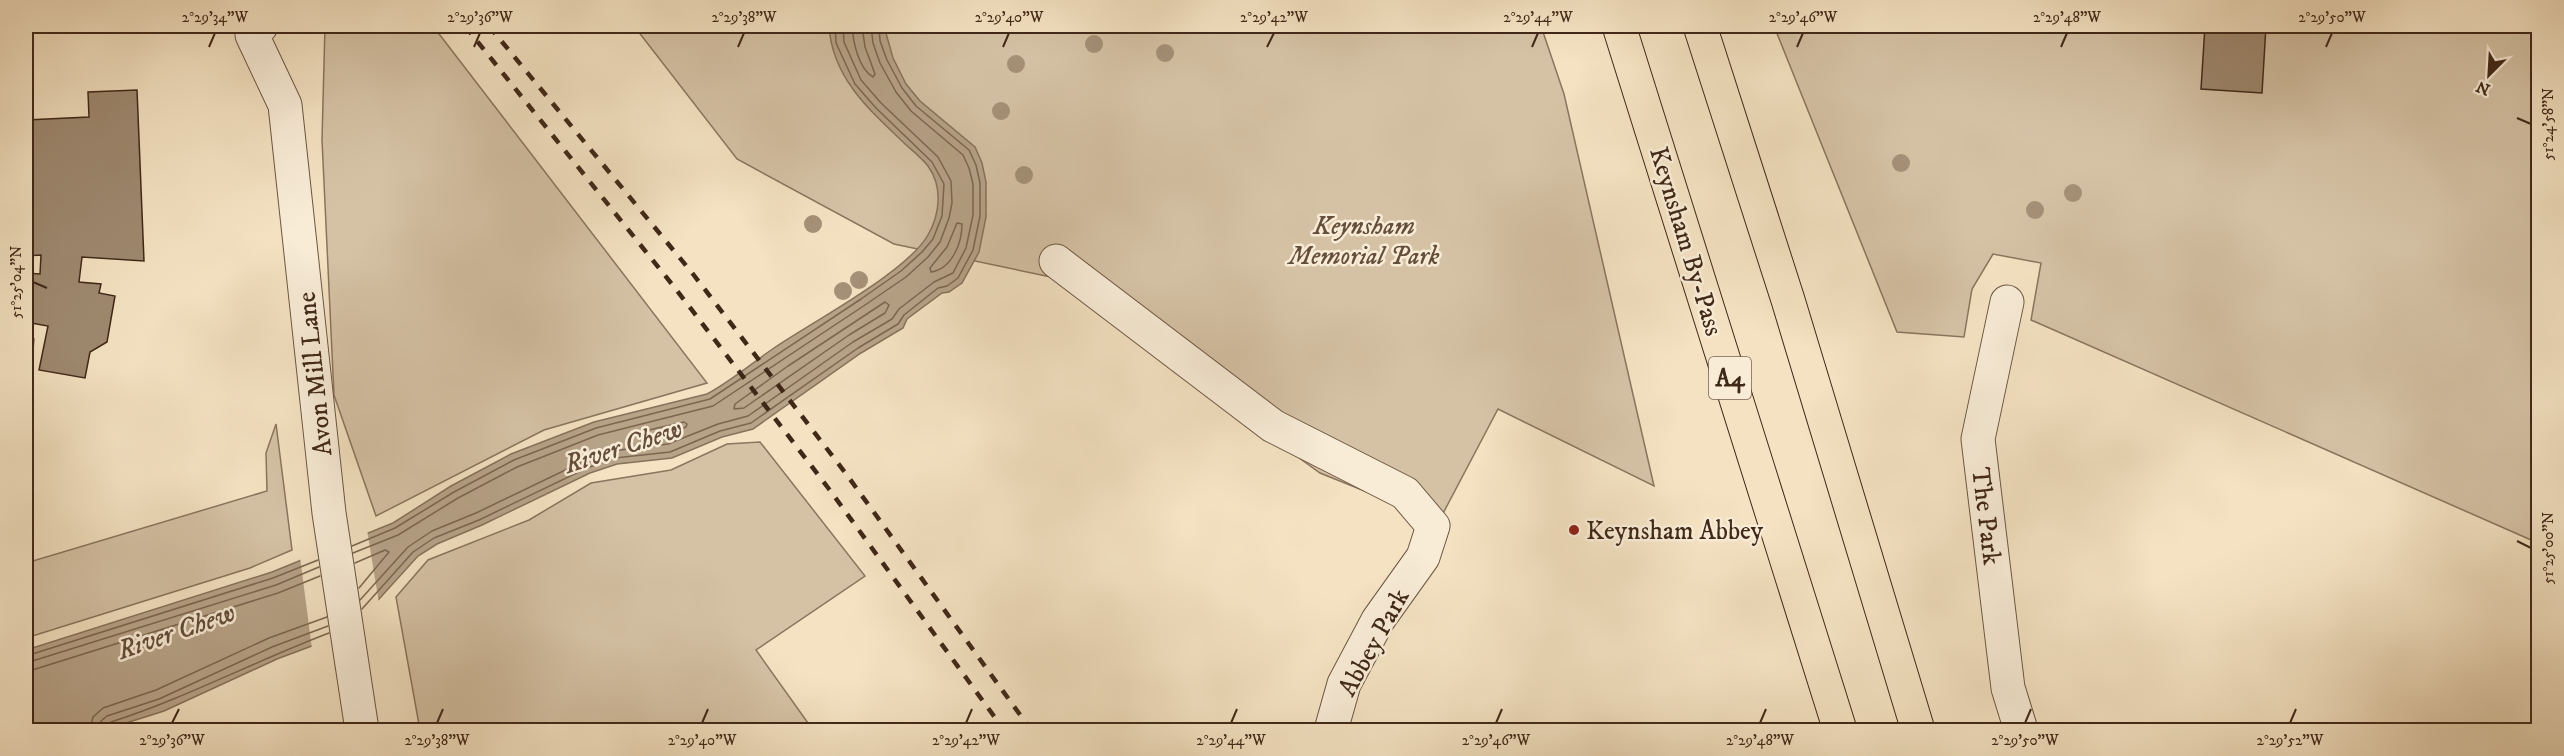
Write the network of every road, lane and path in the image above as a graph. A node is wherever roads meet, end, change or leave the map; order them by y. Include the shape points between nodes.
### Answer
1 (1619, 26) edge
2 (1700, 26) edge
3 (249, 29) edge
4 (1056, 261) dead end
5 (2007, 302) dead end
6 (362, 730) edge
7 (1331, 730) edge
8 (1840, 730) edge
9 (1918, 730) edge
10 (2021, 730) edge

1 - 8 highway, Keynsham By-Pass / A4
2 - 9 highway via 1788,300
3 - 6 street, Avon Mill Lane via 285,105 329,513
4 - 7 street, Abbey Park via 1273,426 1405,493 1432,526 1423,556 1378,620 1344,684
5 - 10 street, The Park via 1978,439 2008,688

